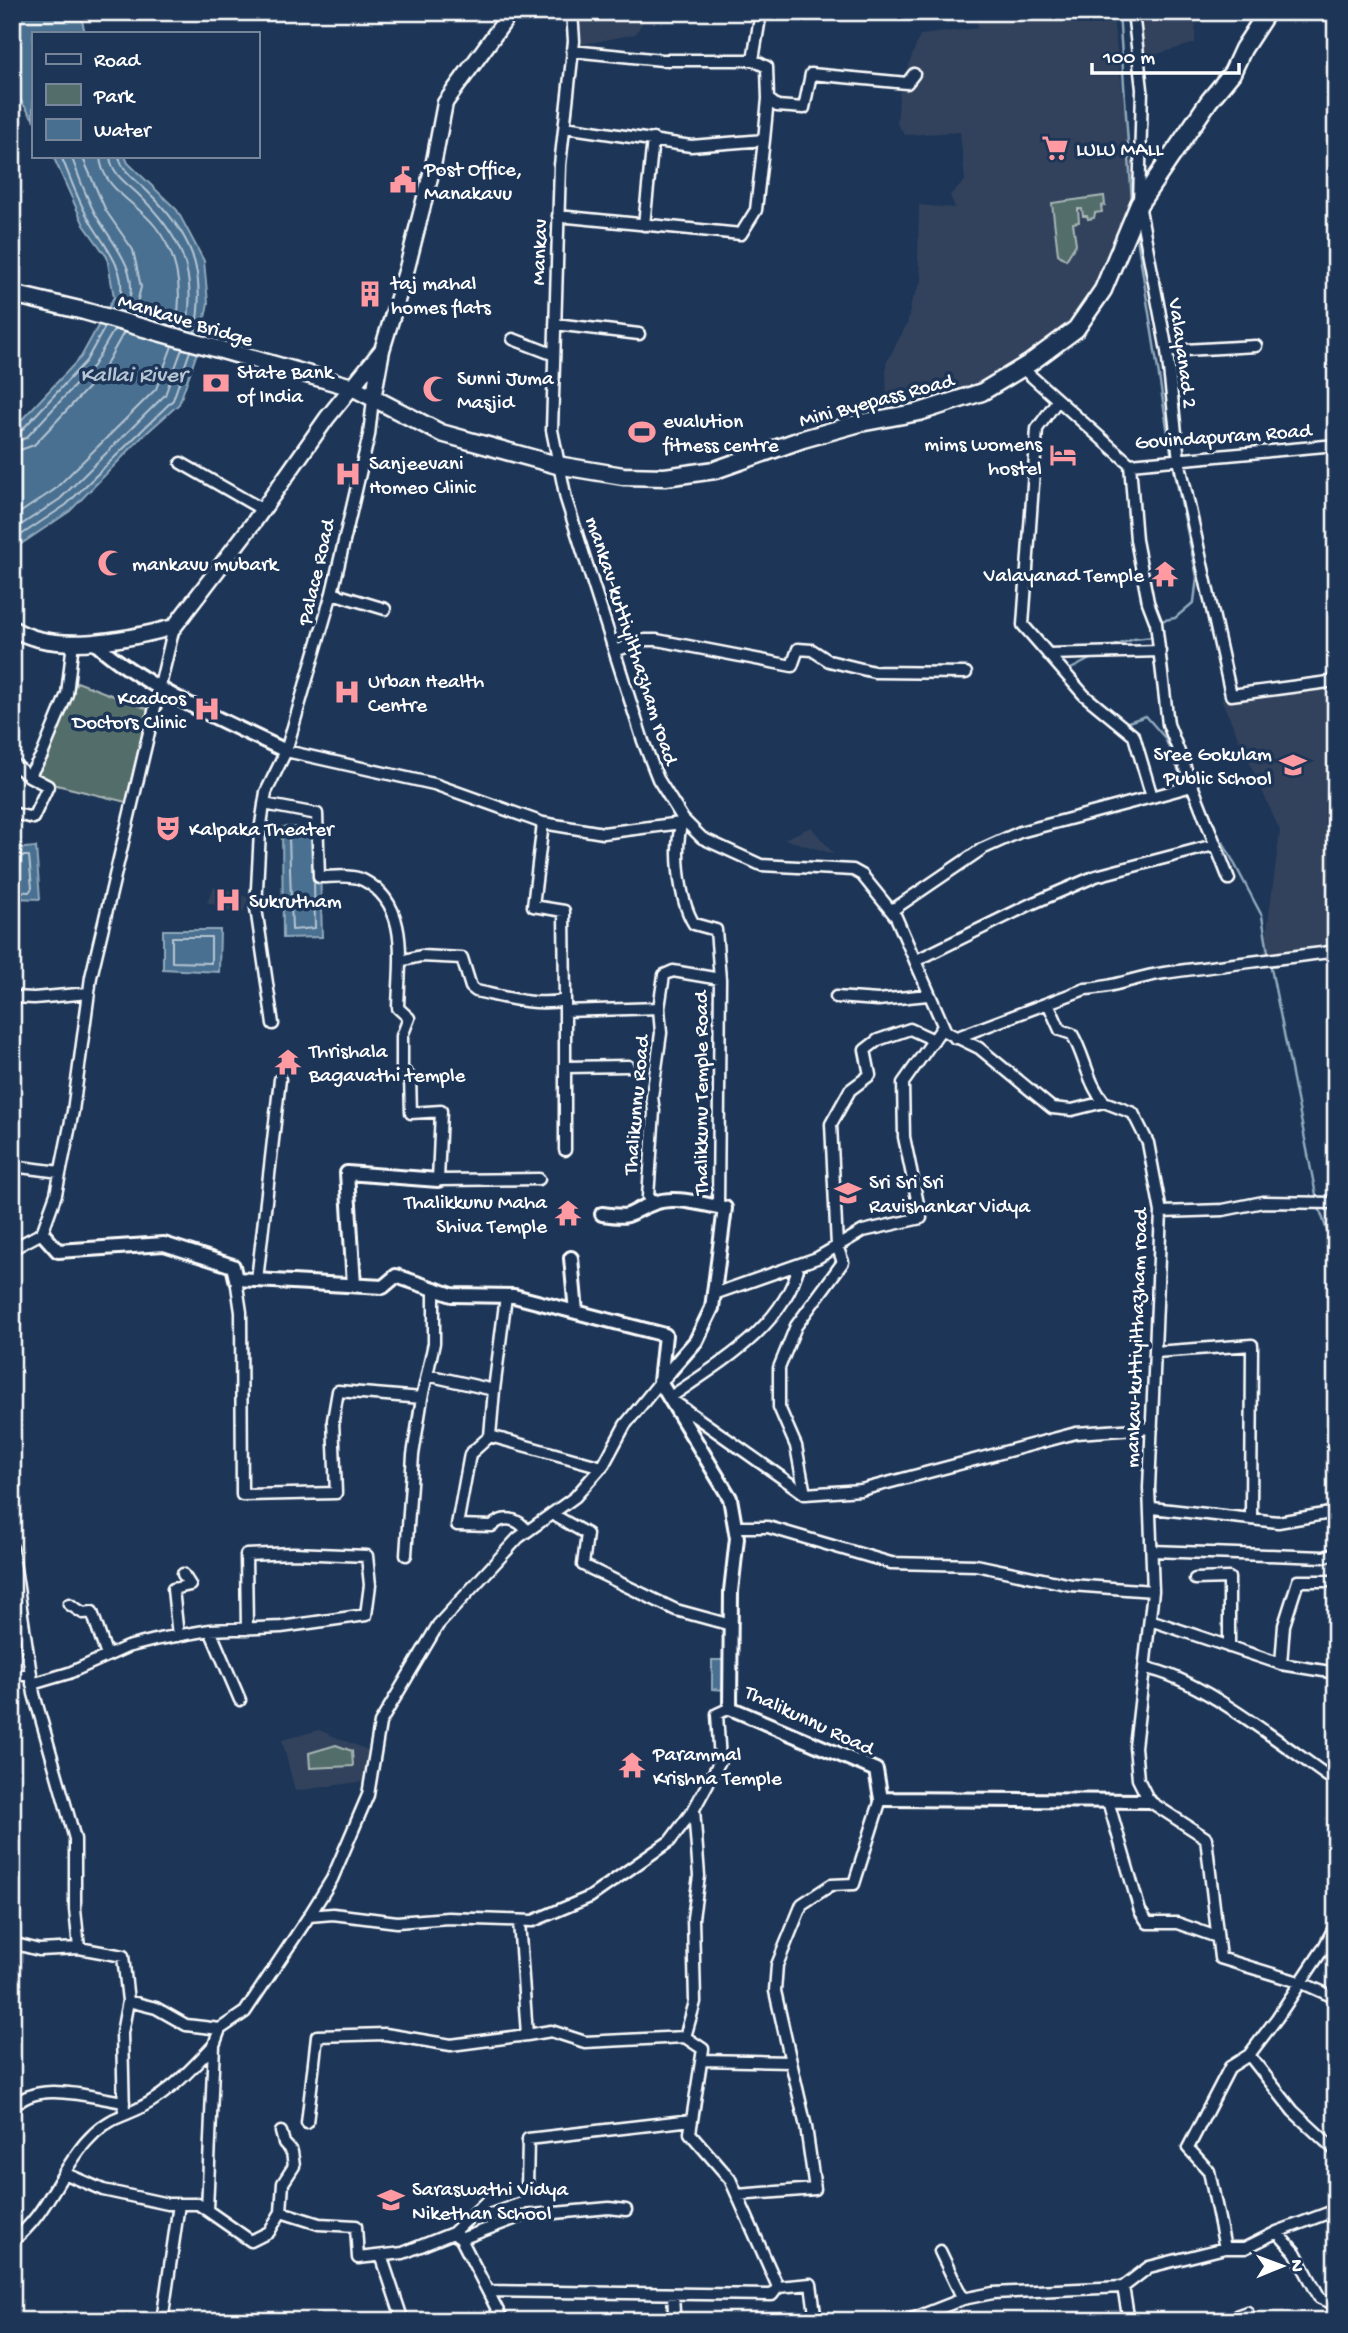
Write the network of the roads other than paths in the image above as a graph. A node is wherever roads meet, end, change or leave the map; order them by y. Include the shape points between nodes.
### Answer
1 (510, 12) edge
2 (572, 12) edge
3 (761, 12) edge
4 (1133, 12) edge
5 (1267, 12) edge
6 (573, 46) junction
7 (753, 60) junction
8 (914, 74) dead end
9 (768, 99) junction
10 (565, 127) junction
11 (653, 139) junction
12 (764, 140) junction
13 (1139, 204) junction
14 (558, 216) junction
15 (644, 225) junction
16 (12, 294) edge
17 (555, 324) junction
18 (639, 334) dead end
19 (513, 339) dead end
20 (1256, 346) dead end
21 (382, 350) junction
22 (1167, 351) junction
23 (552, 354) junction
24 (277, 368) joint
25 (1022, 368) junction
26 (352, 387) junction
27 (373, 399) junction
28 (1057, 401) junction
29 (1336, 445) edge
30 (1178, 460) junction
31 (181, 463) dead end
32 (1130, 464) junction
33 (557, 465) junction
34 (263, 510) junction
35 (332, 593) junction
36 (385, 608) dead end
37 (174, 627) junction
38 (12, 628) edge
39 (73, 642) junction
40 (95, 643) junction
41 (615, 651) junction
42 (1160, 651) junction
43 (1048, 654) junction
44 (966, 673) dead end
45 (1336, 681) edge
46 (158, 685) junction
47 (286, 751) junction
48 (12, 763) edge
49 (29, 776) junction
50 (1192, 786) junction
51 (1152, 797) junction
52 (264, 804) junction
53 (12, 813) edge
54 (682, 821) junction
55 (543, 823) junction
56 (1214, 845) junction
57 (1229, 879) dead end
58 (891, 911) junction
59 (1336, 951) edge
60 (400, 961) junction
61 (915, 961) junction
62 (720, 979) junction
63 (89, 993) junction
64 (928, 995) junction
65 (12, 997) edge
66 (836, 997) dead end
67 (565, 1000) junction
68 (1048, 1003) junction
69 (659, 1008) junction
70 (565, 1011) junction
71 (273, 1024) dead end
72 (942, 1028) junction
73 (955, 1038) junction
74 (934, 1040) junction
75 (628, 1066) dead end
76 (565, 1067) junction
77 (280, 1079) dead end
78 (1104, 1102) junction
79 (565, 1150) dead end
80 (12, 1166) edge
81 (61, 1172) junction
82 (539, 1179) dead end
83 (438, 1180) junction
84 (654, 1203) junction
85 (1336, 1203) edge
86 (718, 1207) junction
87 (1161, 1212) junction
88 (602, 1214) dead end
89 (42, 1233) junction
90 (837, 1246) junction
91 (12, 1249) edge
92 (571, 1258) dead end
93 (799, 1265) junction
94 (236, 1279) junction
95 (257, 1280) junction
96 (354, 1285) junction
97 (434, 1289) junction
98 (714, 1294) junction
99 (506, 1296) junction
100 (576, 1312) junction
101 (1155, 1352) junction
102 (427, 1375) junction
103 (660, 1382) junction
104 (494, 1390) junction
105 (422, 1398) junction
106 (669, 1398) junction
107 (1152, 1428) junction
108 (490, 1436) junction
109 (602, 1467) junction
110 (805, 1494) junction
111 (1152, 1508) junction
112 (1336, 1512) edge
113 (552, 1514) junction
114 (1251, 1519) junction
115 (735, 1527) junction
116 (527, 1531) junction
117 (12, 1548) edge
118 (1152, 1552) junction
119 (1336, 1553) edge
120 (406, 1555) dead end
121 (183, 1574) dead end
122 (1195, 1579) dead end
123 (1336, 1581) edge
124 (1153, 1591) junction
125 (69, 1604) dead end
126 (1150, 1620) junction
127 (731, 1625) junction
128 (247, 1629) junction
129 (210, 1630) junction
130 (178, 1636) junction
131 (1229, 1647) junction
132 (107, 1656) junction
133 (1281, 1664) junction
134 (1144, 1668) junction
135 (1336, 1672) edge
136 (12, 1676) edge
137 (32, 1679) junction
138 (240, 1700) dead end
139 (730, 1708) junction
140 (1336, 1782) edge
141 (881, 1799) junction
142 (1108, 1801) junction
143 (1149, 1801) junction
144 (694, 1809) junction
145 (309, 1916) junction
146 (519, 1921) junction
147 (1336, 1924) edge
148 (1217, 1937) junction
149 (12, 1943) edge
150 (79, 1948) junction
151 (1302, 1983) junction
152 (1336, 1998) edge
153 (128, 2001) junction
154 (220, 2029) junction
155 (527, 2035) junction
156 (685, 2037) junction
157 (214, 2045) junction
158 (1249, 2054) junction
159 (702, 2060) junction
160 (791, 2062) junction
161 (124, 2102) junction
162 (12, 2109) edge
163 (124, 2115) junction
164 (692, 2120) junction
165 (307, 2123) dead end
166 (281, 2132) dead end
167 (1336, 2151) edge
168 (64, 2173) junction
169 (737, 2195) junction
170 (179, 2204) junction
171 (206, 2210) junction
172 (626, 2210) dead end
173 (1336, 2210) edge
174 (281, 2212) junction
175 (1277, 2232) junction
176 (457, 2236) junction
177 (12, 2241) edge
178 (1225, 2248) junction
179 (940, 2250) dead end
180 (378, 2256) junction
181 (778, 2287) junction
182 (1123, 2287) junction
183 (489, 2291) junction
184 (673, 2294) junction
185 (962, 2299) junction
186 (1336, 2305) edge
187 (1336, 2316) edge
188 (162, 2321) edge
189 (403, 2321) edge
190 (503, 2321) edge
191 (670, 2321) edge
192 (816, 2321) edge
193 (907, 2321) edge
194 (1129, 2321) edge
195 (1222, 2321) edge
196 (1251, 2321) edge
197 (1329, 2321) edge

1 - 21 main road via 445,103 407,268
2 - 6 street, Mankav
3 - 7 street
4 - 13 street, Valayanad 2 via 1142,89
5 - 13 main road, Mini Byepass Road via 1232,73
6 - 7 street via 662,60
6 - 10 street, Mankav
7 - 9 street via 767,67
8 - 9 street via 907,83 811,74 804,108 778,106
9 - 12 street
10 - 11 street
10 - 14 street, Mankav
11 - 12 street via 691,146
11 - 15 street
12 - 15 street via 756,210 741,234
13 - 22 street, Valayanad 2
13 - 25 main road, Mini Byepass Road via 1103,290 1076,329
14 - 15 street
14 - 17 street, Mankav
16 - 24 main road, Mankave Bridge via 84,310
17 - 18 street
17 - 23 street, Mankav
19 - 23 street
20 - 22 street
21 - 26 main road
21 - 27 main road
22 - 30 street, Valayanad 2
23 - 33 street, Mankav
24 - 26 main road, Mini Byepass Road
25 - 28 street, Govindapuram Road
25 - 33 main road, Mini Byepass Road via 982,392 803,439 715,470 665,477 623,476
26 - 27 main road, Mini Byepass Road
26 - 34 main road
27 - 33 main road, Mini Byepass Road via 441,433
27 - 35 street, Palace Road via 369,435
28 - 32 street, Govindapuram Road
28 - 43 street via 1037,429 1023,625
29 - 30 street, Govindapuram Road
30 - 32 street, Govindapuram Road
30 - 45 street, Valayanad 2 via 1231,695
31 - 34 street
32 - 42 street via 1136,540
33 - 41 street, mankav-kuttiyilthazham road
34 - 37 main road
35 - 36 street
35 - 47 street, Palace Road
37 - 40 main road
37 - 46 street
38 - 39 main road via 22,635
39 - 40 main road
39 - 49 street via 67,694
40 - 46 street
41 - 44 street via 657,640 792,666 798,649 874,672
41 - 54 street, mankav-kuttiyilthazham road via 658,779
42 - 43 street
42 - 50 street via 1168,724
43 - 51 street via 1084,695 1134,736
46 - 47 street
46 - 63 street
47 - 52 street, Palace Road
47 - 55 street via 434,784
48 - 49 street
49 - 53 street via 48,786 33,818
50 - 51 street
50 - 56 street
51 - 58 street via 1007,838 982,849
52 - 60 street via 317,814 319,877 361,878 378,891 398,917
52 - 71 street, Palace Road via 256,908
54 - 55 street via 603,833
54 - 58 street, mankav-kuttiyilthazham road via 702,838 761,865 853,870
54 - 62 street via 679,876 686,912 694,924 716,930
55 - 67 street via 533,906 564,911
56 - 57 street
56 - 61 street via 1096,876
58 - 61 street, mankav-kuttiyilthazham road
59 - 68 street via 1161,974 1085,989
60 - 67 street via 421,956 462,958 476,991 518,1000
60 - 83 street via 398,1008 409,1018 402,1036 402,1069 410,1077 411,1113 440,1111
61 - 64 street, mankav-kuttiyilthazham road
62 - 69 street, Thalikunnu Road via 673,971 664,975
62 - 86 street, Thalikkunu Temple Road
63 - 65 street
63 - 81 street
64 - 66 street via 878,1000
64 - 72 street, mankav-kuttiyilthazham road
67 - 70 street
68 - 73 street
68 - 78 street via 1060,1030 1072,1034 1078,1043 1094,1091
69 - 70 street, Thalikunnu Road
69 - 84 street, Thalikunnu Road via 648,1197
70 - 76 street
72 - 73 street, mankav-kuttiyilthazham road
72 - 74 street
73 - 78 street, mankav-kuttiyilthazham road via 979,1048 1052,1108 1072,1110
74 - 90 street via 903,1083 904,1137 921,1218 863,1231
74 - 90 street via 909,1029 877,1040 865,1050 870,1075 850,1090 831,1124
75 - 76 street
76 - 79 street
77 - 95 street
78 - 87 street, mankav-kuttiyilthazham road via 1133,1113 1148,1143
80 - 81 street
81 - 89 street
82 - 83 street
83 - 96 street via 346,1173
84 - 86 street via 674,1200
84 - 88 street via 628,1218
85 - 87 street via 1263,1202 1223,1210
86 - 98 street via 725,1208
87 - 101 street, mankav-kuttiyilthazham road
89 - 91 street
89 - 94 street via 58,1251 164,1244 233,1266
90 - 93 street
90 - 110 street via 843,1262 796,1326 779,1368 779,1406 796,1446
92 - 100 street
93 - 98 street
93 - 106 street via 793,1290 769,1322
94 - 95 street
94 - 105 street via 242,1312 242,1495 336,1493 333,1420 338,1391
95 - 96 street
96 - 97 street via 383,1287 396,1276
97 - 99 street via 452,1295
97 - 102 street via 434,1343
98 - 103 street via 696,1341
99 - 100 street
99 - 104 street
100 - 103 street via 665,1335
101 - 107 street, mankav-kuttiyilthazham road
101 - 114 street via 1252,1345
102 - 104 street
102 - 105 street
103 - 106 street, Thalikunnu Road
103 - 109 street via 625,1425
104 - 108 street
105 - 120 street
106 - 110 street
106 - 115 street, Thalikunnu Road via 730,1498
107 - 110 street via 1076,1433 861,1490
107 - 111 street, mankav-kuttiyilthazham road
108 - 109 street
108 - 116 street via 470,1454 457,1525 492,1526 509,1518 521,1522
109 - 113 street
111 - 114 street
111 - 118 street, mankav-kuttiyilthazham road
112 - 114 street via 1278,1521
113 - 116 street
113 - 127 street via 587,1534 583,1565 676,1610
115 - 124 street via 768,1527 891,1563 976,1565 1071,1586
115 - 127 street, Thalikunnu Road
116 - 145 street via 438,1625 380,1723 368,1795 332,1879
117 - 137 street
118 - 119 street via 1324,1557
118 - 124 street, mankav-kuttiyilthazham road
121 - 130 street via 190,1585 173,1589
122 - 131 street via 1229,1578
123 - 133 street via 1298,1581 1284,1625
124 - 126 street, mankav-kuttiyilthazham road
125 - 132 street via 83,1613 92,1612
126 - 131 street
126 - 134 street, mankav-kuttiyilthazham road
127 - 139 street, Thalikunnu Road
128 - 128 street via 366,1615 367,1556 246,1555
128 - 129 street
129 - 130 street
129 - 138 street
130 - 132 street
131 - 133 street
132 - 137 street via 69,1673
133 - 135 street
134 - 140 street via 1161,1670 1222,1703
134 - 143 street, mankav-kuttiyilthazham road via 1135,1747 1138,1779
136 - 137 street
137 - 150 street via 75,1839
139 - 141 street, Thalikunnu Road via 876,1770
139 - 144 street via 717,1714 720,1761
141 - 142 street
141 - 160 street via 854,1884 831,1885 802,1904 777,1965 775,1991
142 - 143 street
142 - 148 street via 1140,1911 1148,1923 1177,1923
143 - 148 street via 1206,1838
144 - 146 street via 670,1841 590,1897 533,1921
144 - 156 street via 699,1876 693,1918 695,2002
145 - 146 street via 333,1914 397,1922 448,1918
145 - 154 street via 245,2012
146 - 155 street
147 - 151 street
148 - 151 street via 1220,1958
149 - 150 street via 39,1950
150 - 153 street via 123,1956
151 - 152 street
151 - 158 street
153 - 154 street via 156,2008 186,2025
153 - 161 street via 122,2033
154 - 157 street
155 - 156 street via 551,2031 585,2042
155 - 165 street via 451,2045 384,2034 317,2036
156 - 159 street via 703,2049
157 - 163 street via 149,2106
157 - 171 street
158 - 167 street via 1293,2111
158 - 178 street via 1230,2067 1188,2148 1209,2171
159 - 160 street
159 - 164 street
160 - 169 street via 815,2189
161 - 162 street via 44,2092
161 - 163 street
163 - 168 street via 106,2121
164 - 169 street via 690,2133 730,2179
164 - 176 street via 528,2139 527,2188 485,2203
166 - 174 street via 294,2166 284,2183
168 - 170 street via 103,2190
168 - 177 street via 40,2216
169 - 181 street
170 - 171 street via 198,2204
170 - 188 street
171 - 174 street via 251,2241 269,2232
172 - 176 street via 522,2216
173 - 175 street
174 - 180 street via 319,2224 356,2226 358,2258
175 - 178 street via 1245,2248
175 - 186 street via 1320,2298
176 - 180 street
176 - 183 street
178 - 182 street via 1149,2267
179 - 185 street
180 - 189 street
181 - 184 street via 772,2295
181 - 192 street via 811,2284
182 - 185 street via 993,2293
182 - 194 street
183 - 184 street
183 - 190 street
184 - 191 street
185 - 193 street
187 - 197 street
195 - 196 street via 1247,2312

